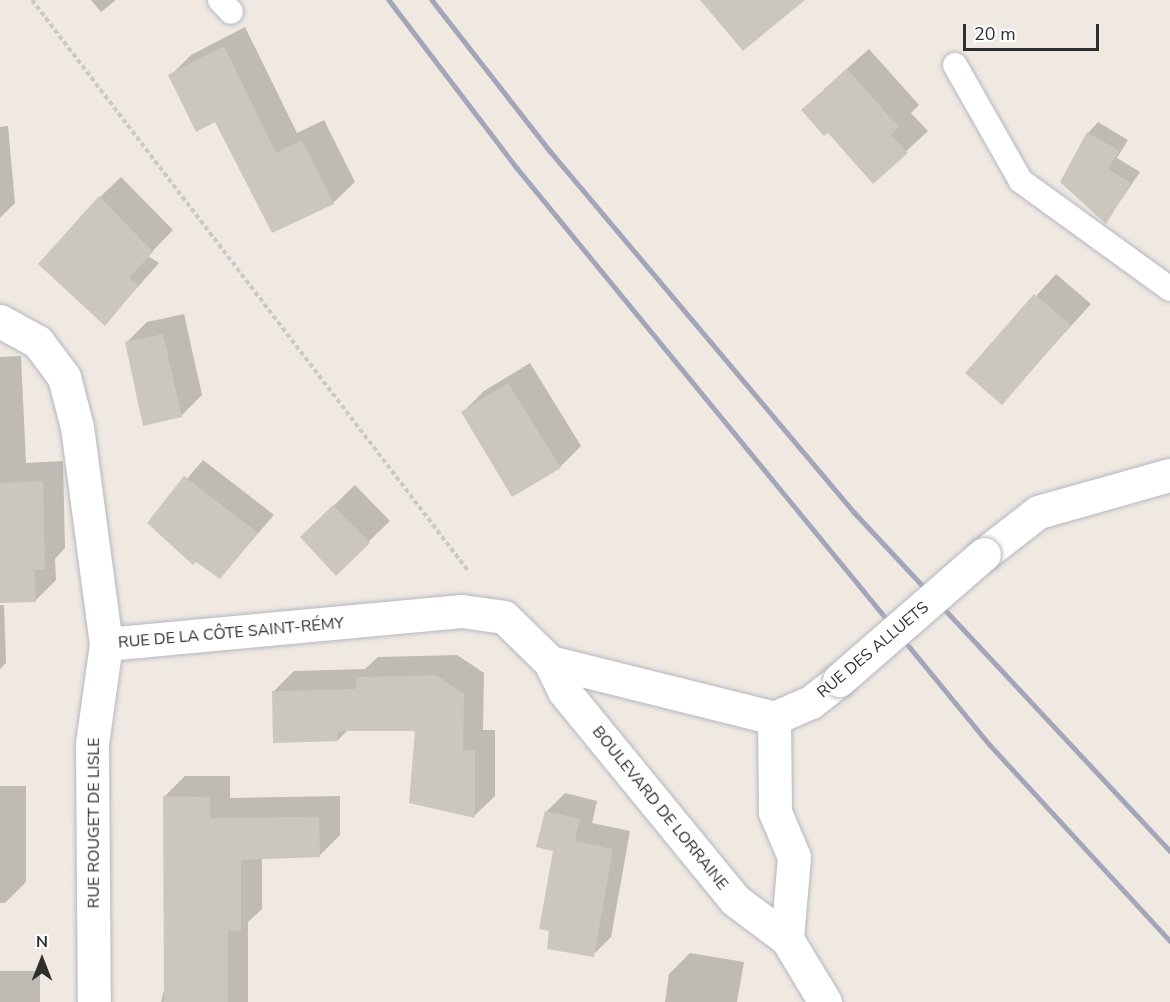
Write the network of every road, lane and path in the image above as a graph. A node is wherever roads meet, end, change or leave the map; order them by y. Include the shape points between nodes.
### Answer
1 (32, 0) edge
2 (956, 65) dead end
3 (1170, 289) edge
4 (0, 321) edge
5 (1170, 475) edge
6 (483, 614) junction
7 (106, 644) junction
8 (550, 662) junction
9 (774, 718) junction
10 (787, 939) junction
11 (94, 1002) edge
12 (825, 1002) edge

1 - 6 path via 471,574
2 - 3 lane via 1020,181
4 - 7 street, RUE DE LA CÔTE SAINT-RÉMY via 38,342 64,377 77,427
5 - 9 street, RUE DES ALLUETS, bridge via 1038,512 811,702
6 - 7 street, RUE DE LA CÔTE SAINT-RÉMY via 462,611
6 - 8 street, RUE DE LA CÔTE SAINT-RÉMY via 504,617
7 - 11 street, RUE ROUGET DE LISLE via 92,744
8 - 9 street
8 - 10 street, BOULEVARD DE LORRAINE via 564,691 735,900
9 - 10 street via 775,812 794,857
10 - 12 street, BOULEVARD DE LORRAINE

